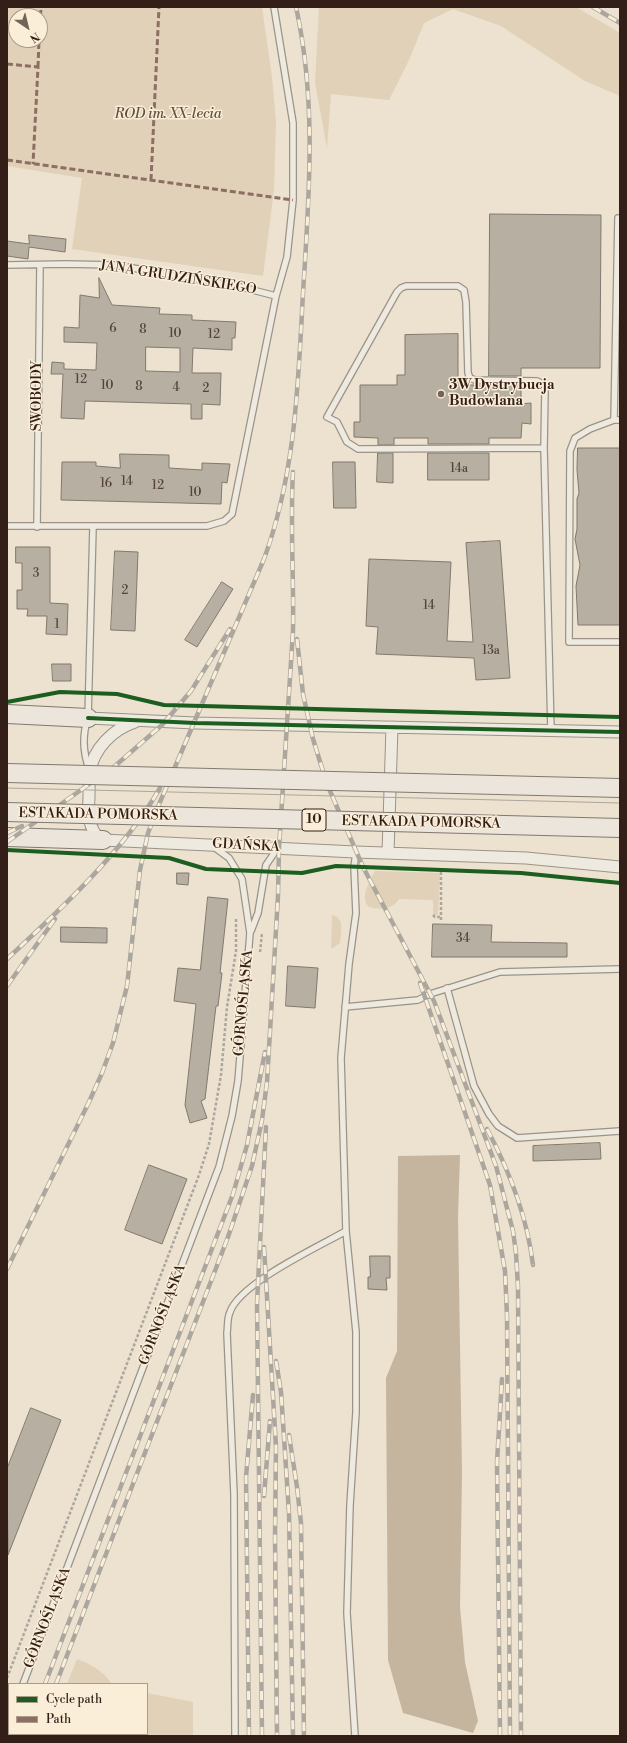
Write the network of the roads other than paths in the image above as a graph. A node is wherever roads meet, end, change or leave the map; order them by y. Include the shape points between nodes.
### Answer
1 (274, 7) edge
2 (618, 218) dead end
3 (7, 264) edge
4 (40, 265) junction
5 (276, 296) junction
6 (617, 420) edge
7 (544, 448) junction
8 (7, 526) edge
9 (37, 527) junction
10 (93, 527) junction
11 (620, 642) edge
12 (7, 714) edge
13 (88, 718) junction
14 (139, 720) junction
15 (392, 727) junction
16 (551, 730) junction
17 (620, 732) edge
18 (90, 772) junction
19 (7, 773) edge
20 (620, 788) edge
21 (7, 812) edge
22 (620, 828) edge
23 (7, 837) edge
24 (102, 840) junction
25 (210, 844) junction
26 (279, 848) junction
27 (356, 852) junction
28 (388, 853) junction
29 (620, 867) edge
30 (250, 933) junction
31 (620, 969) edge
32 (447, 988) junction
33 (345, 1007) junction
34 (620, 1131) edge
35 (346, 1231) junction
36 (23, 1683) edge
37 (235, 1736) edge
38 (355, 1736) edge

1 - 5 lane via 293,123 293,200 290,236
2 - 6 lane
3 - 4 lane, JANA GRUDZIŃSKIEGO
4 - 5 lane, JANA GRUDZIŃSKIEGO via 115,265 237,286
4 - 9 lane, SWOBODY
5 - 10 lane via 232,514 224,521 207,526
6 - 11 lane via 590,429 576,438 570,451 569,642
7 - 7 lane via 358,449 346,442 337,422 327,417 397,292 406,286 458,286 464,290 466,302 470,378 537,381 543,384
7 - 16 lane
8 - 9 lane
9 - 10 lane
10 - 13 lane
12 - 13 main road
13 - 14 street
13 - 18 lane via 84,730 84,751
14 - 15 street
14 - 18 street via 119,729 111,736 97,752
15 - 16 street
15 - 28 street
16 - 17 street
18 - 24 street via 88,816 91,828
19 - 20 main road, bridge
21 - 22 main road, ESTAKADA POMORSKA / 10, bridge
23 - 24 main road
24 - 25 street, GDAŃSKA
25 - 26 street, GDAŃSKA
25 - 30 lane, GÓRNOŚLĄSKA via 229,858 242,879
26 - 27 street, GDAŃSKA
26 - 30 lane, GÓRNOŚLĄSKA via 266,865 258,912
27 - 28 street, GDAŃSKA
27 - 33 lane via 356,913
28 - 29 street, GDAŃSKA via 526,858
30 - 36 lane, GÓRNOŚLĄSKA via 238,1081 219,1167
31 - 32 lane via 500,972
32 - 33 lane via 418,1000
32 - 34 lane via 474,1086 498,1126 517,1138
33 - 35 lane via 341,1058
35 - 37 lane via 258,1281 242,1293 230,1312 227,1333 234,1494
35 - 38 lane via 356,1332 356,1412 347,1613

